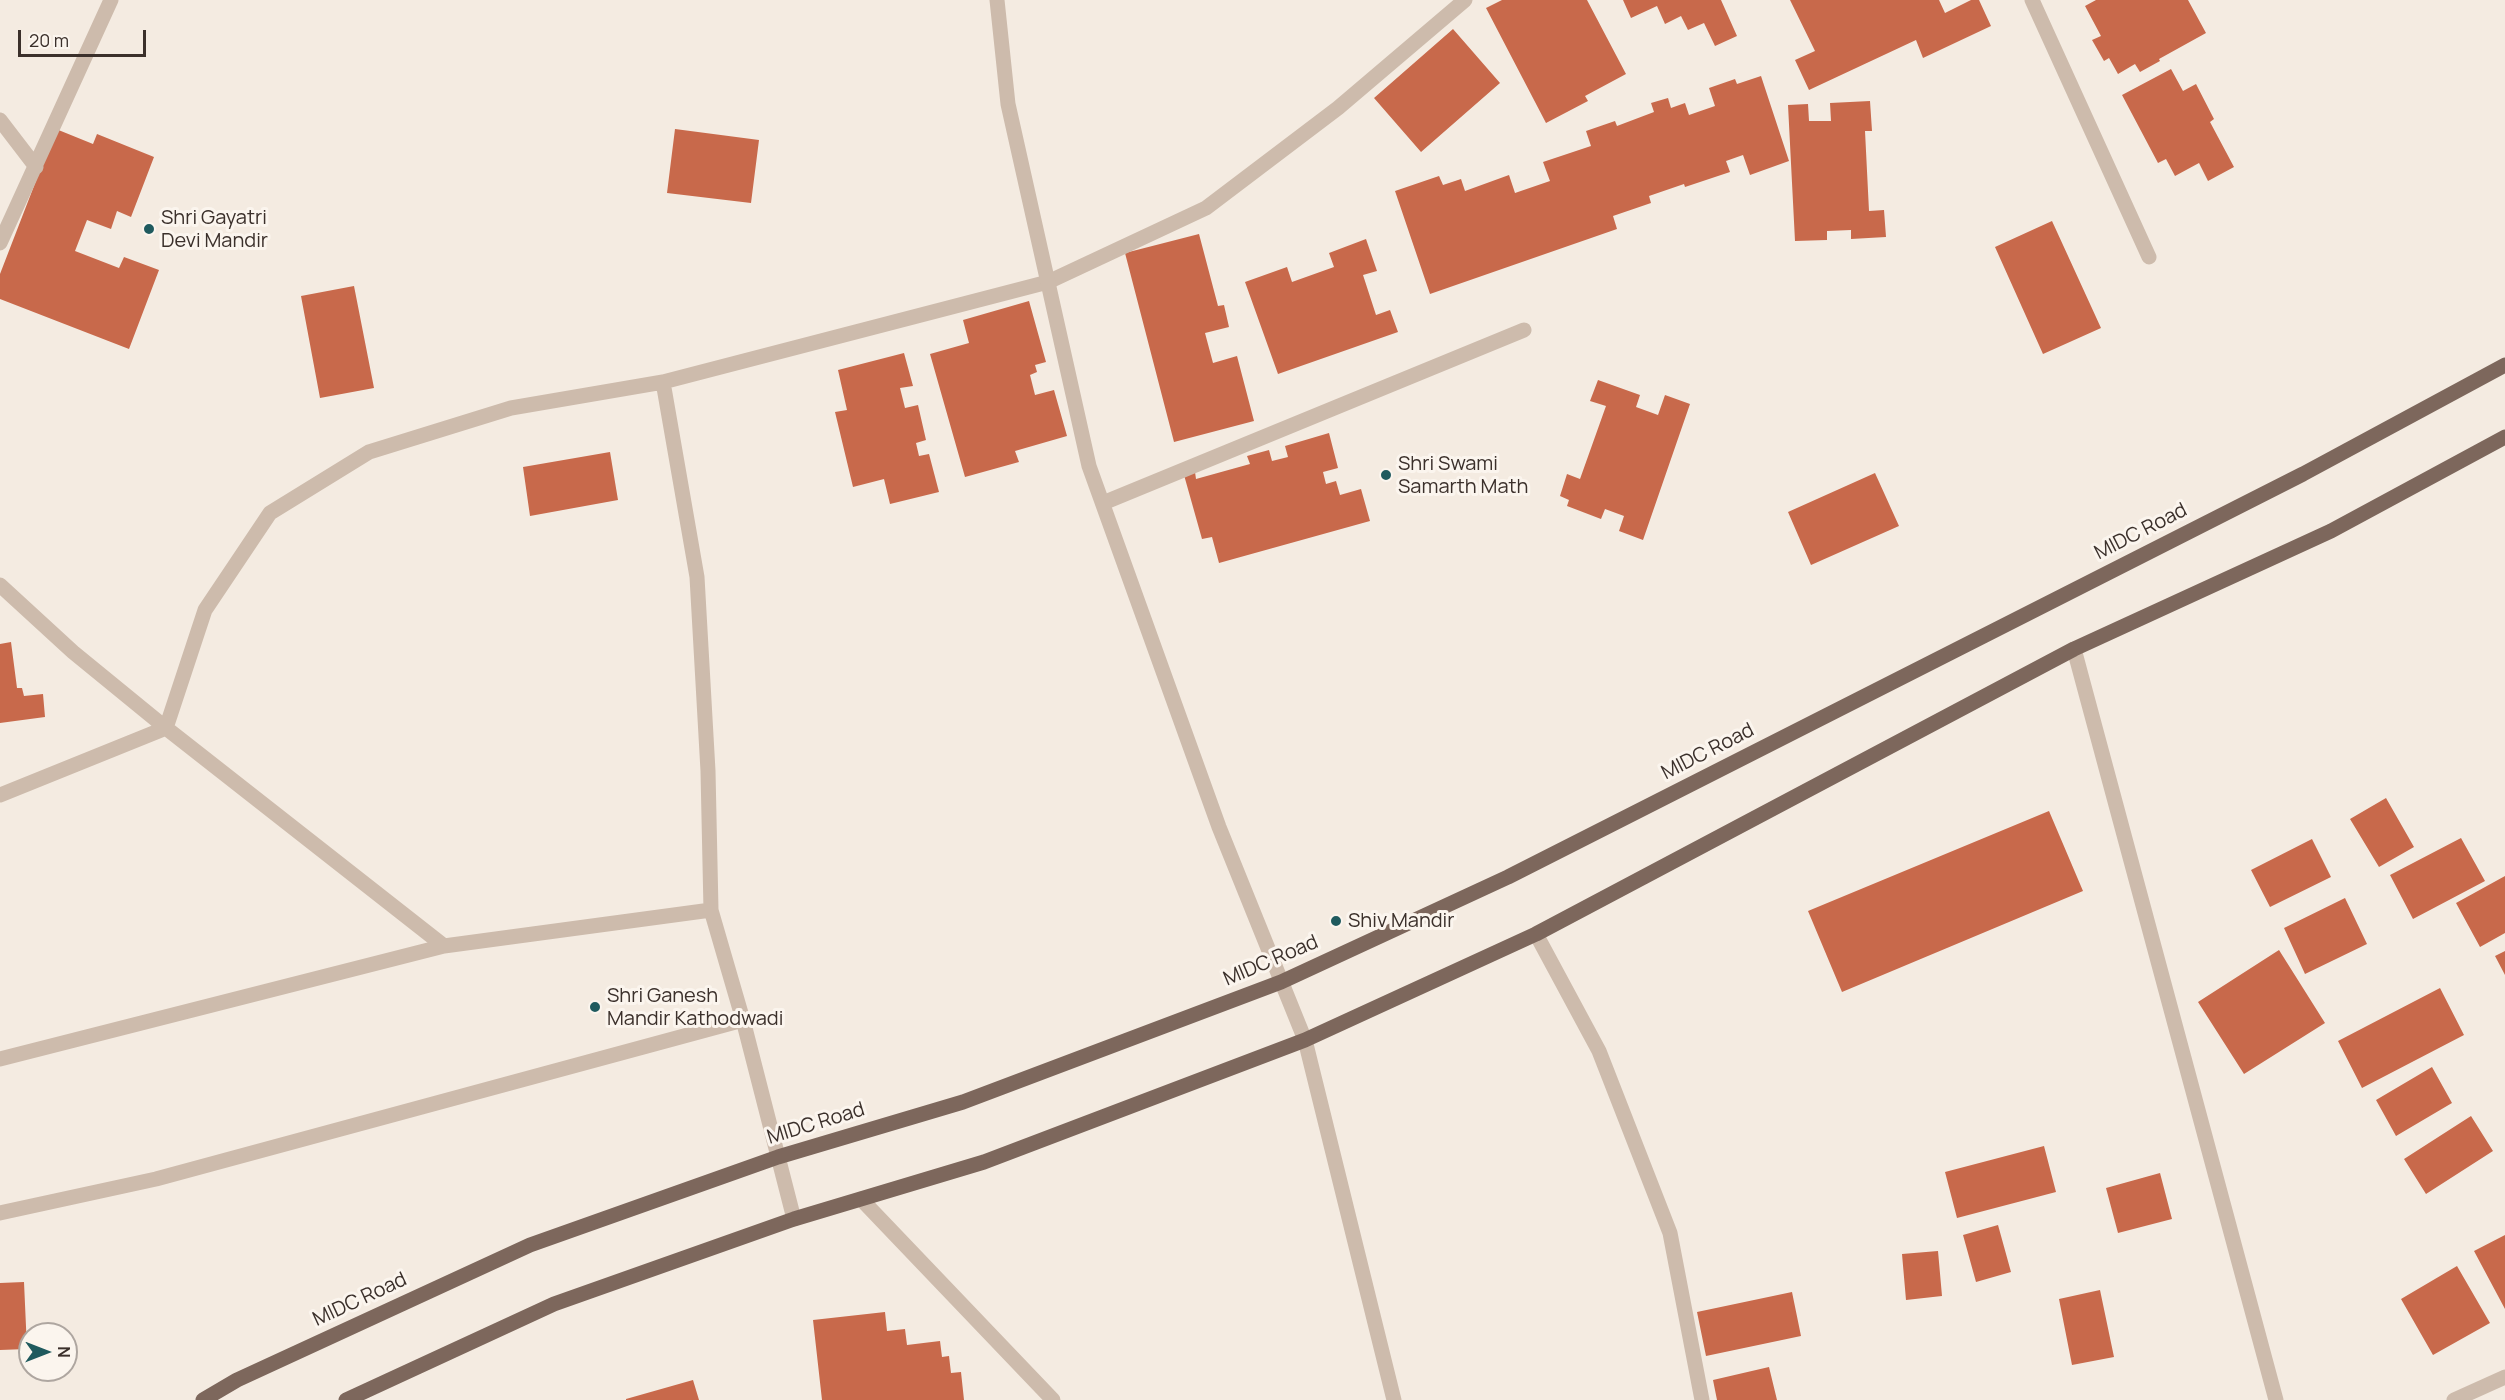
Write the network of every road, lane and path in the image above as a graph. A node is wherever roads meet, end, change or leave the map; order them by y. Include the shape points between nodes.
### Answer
1 (111, 0) edge
2 (997, 0) edge
3 (2032, 0) edge
4 (1460, 1) edge
5 (0, 120) edge
6 (36, 167) junction
7 (0, 243) edge
8 (2149, 257) dead end
9 (1048, 282) junction
10 (1524, 330) dead end
11 (2505, 365) edge
12 (663, 382) junction
13 (2505, 437) edge
14 (1103, 503) junction
15 (0, 585) edge
16 (2074, 649) junction
17 (166, 728) junction
18 (0, 795) edge
19 (711, 910) junction
20 (1536, 933) junction
21 (444, 946) junction
22 (1281, 982) junction
23 (743, 1020) junction
24 (1305, 1040) junction
25 (0, 1059) edge
26 (778, 1157) junction
27 (861, 1199) junction
28 (0, 1213) edge
29 (794, 1219) junction
30 (2505, 1377) edge
31 (203, 1400) edge
32 (346, 1400) edge
33 (1053, 1400) edge
34 (1394, 1400) edge
35 (1702, 1400) edge
36 (2276, 1400) edge
37 (2454, 1400) edge

1 - 6 street
2 - 9 street via 1008,104
3 - 8 street
4 - 9 street via 1338,108 1206,208
5 - 6 street
6 - 7 street
9 - 12 street
9 - 14 street via 1089,466
10 - 14 street
11 - 22 main road, MIDC Road via 2293,479 1508,877
12 - 17 street via 511,408 369,452 270,513 205,609
12 - 19 street via 697,577
13 - 16 main road via 2331,531
14 - 22 street via 1219,827
15 - 17 street
16 - 20 main road
16 - 36 street
17 - 18 street
17 - 21 street
19 - 21 street
19 - 23 street
20 - 24 main road
20 - 35 street via 1599,1051 1670,1233
21 - 25 street
22 - 24 street
22 - 26 main road, MIDC Road via 963,1102
23 - 26 street
23 - 28 street via 156,1179
24 - 27 main road via 984,1162
24 - 34 street
26 - 29 street
26 - 31 main road, MIDC Road via 530,1245 237,1380
27 - 29 main road
27 - 33 street
29 - 32 main road via 554,1304
30 - 37 street

